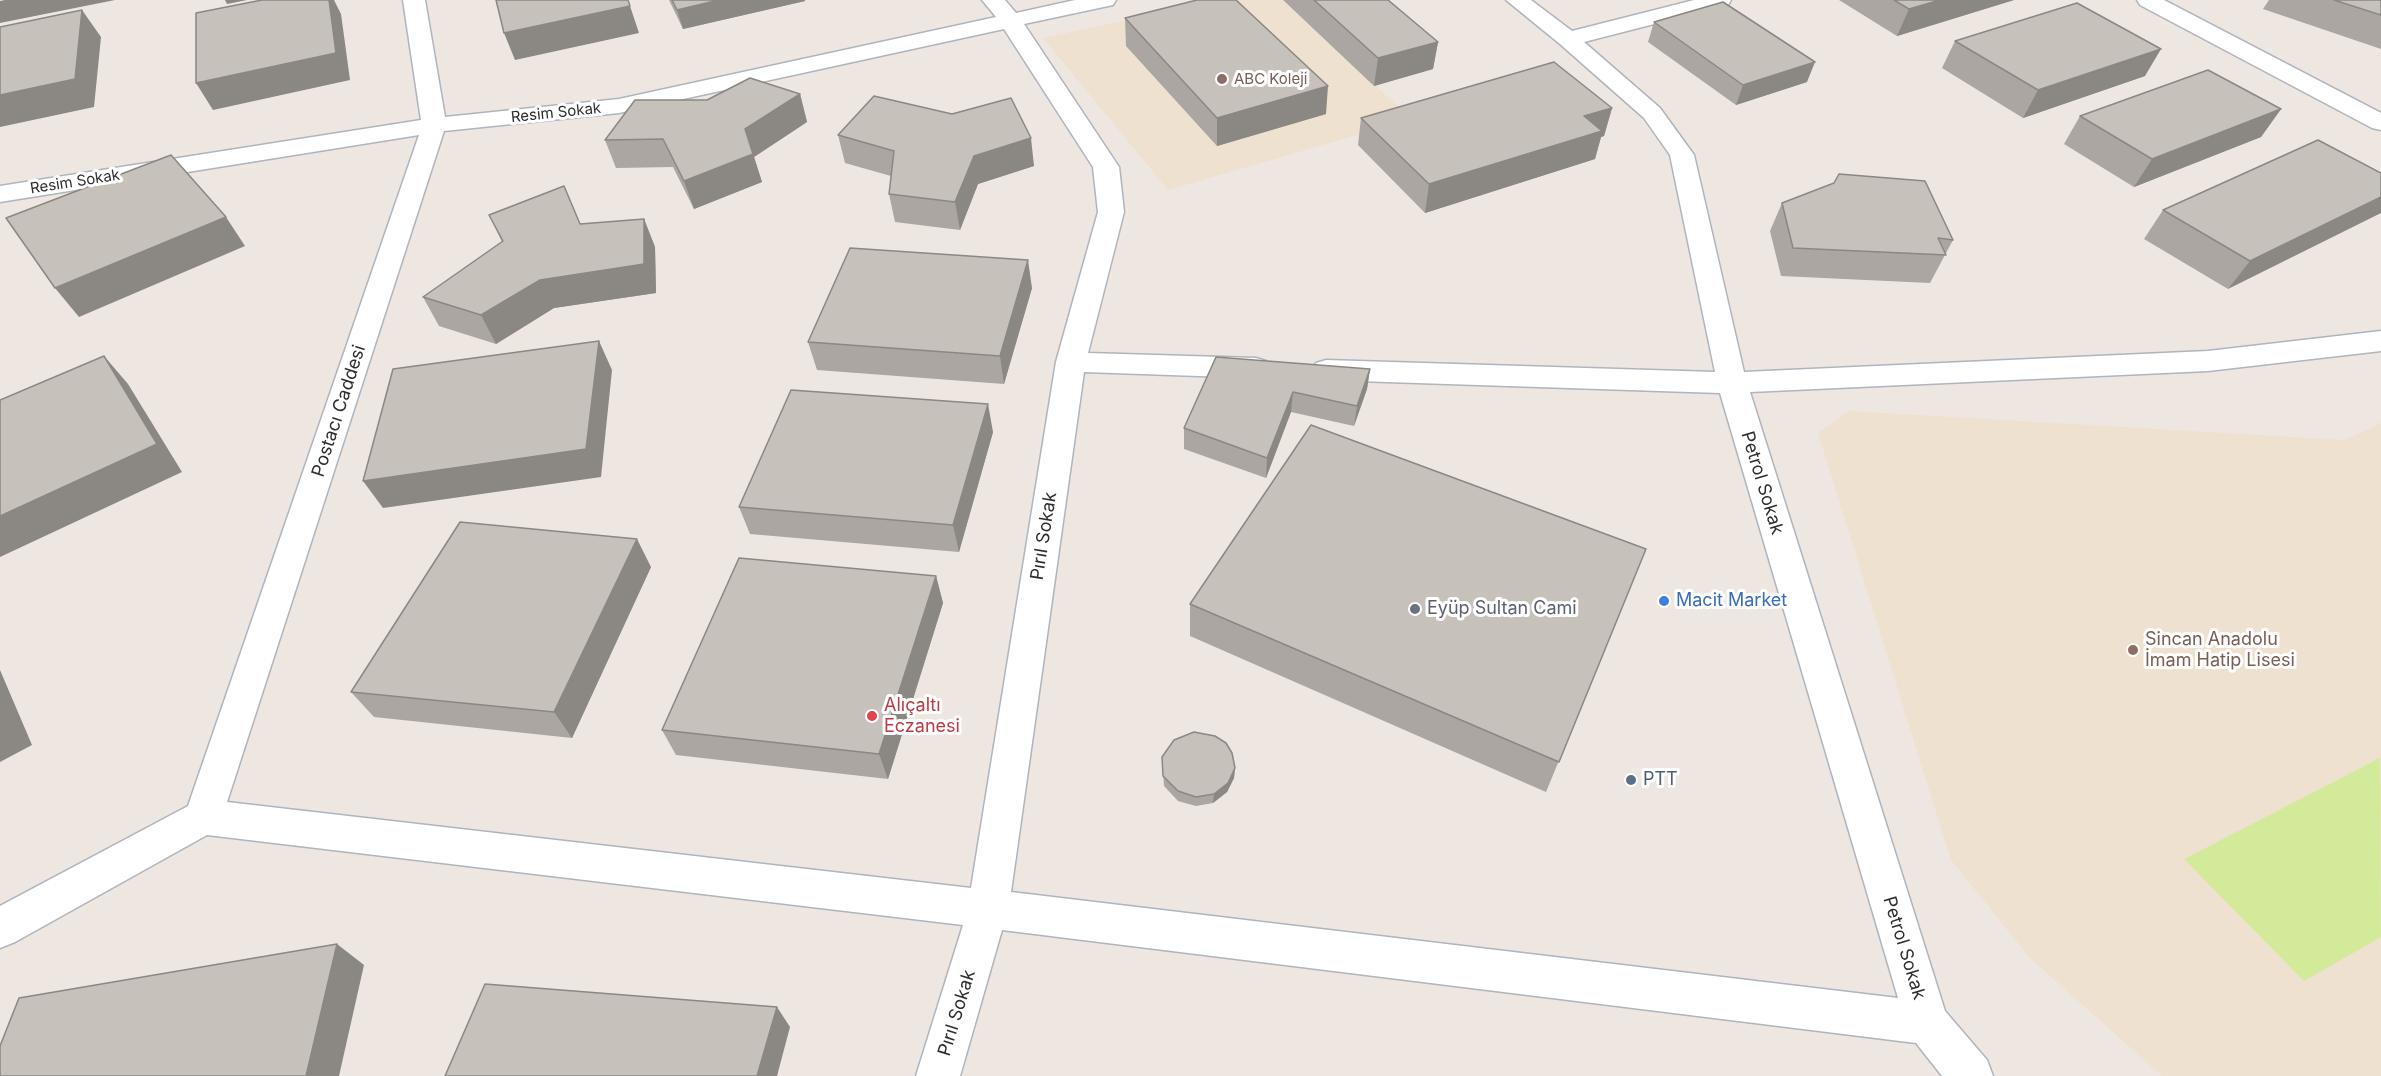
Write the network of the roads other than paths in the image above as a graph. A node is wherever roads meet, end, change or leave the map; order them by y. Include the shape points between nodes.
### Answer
1 (414, 0) edge
2 (1106, 0) edge
3 (1517, 0) edge
4 (1720, 0) edge
5 (2148, 0) edge
6 (1002, 10) edge
7 (1568, 39) junction
8 (2381, 123) edge
9 (434, 125) junction
10 (0, 194) edge
11 (2381, 341) edge
12 (1071, 362) junction
13 (1732, 383) junction
14 (203, 817) junction
15 (988, 909) junction
16 (0, 928) edge
17 (1928, 1023) junction
18 (938, 1076) edge
19 (1971, 1076) edge

1 - 9 street, Postacı Caddesi
2 - 6 street, Resim Sokak
3 - 7 street, Petrol Sokak
4 - 7 street
5 - 8 street
6 - 9 street, Resim Sokak via 619,106
6 - 12 street, Pırıl Sokak via 1106,167 1111,212
7 - 13 street, Petrol Sokak via 1652,113 1682,155
9 - 10 street, Resim Sokak
9 - 14 street, Postacı Caddesi
11 - 13 street via 2208,361
12 - 13 street
12 - 15 street, Pırıl Sokak
13 - 17 street, Petrol Sokak
14 - 15 street
14 - 16 street
15 - 17 street
15 - 18 street, Pırıl Sokak
17 - 19 street

